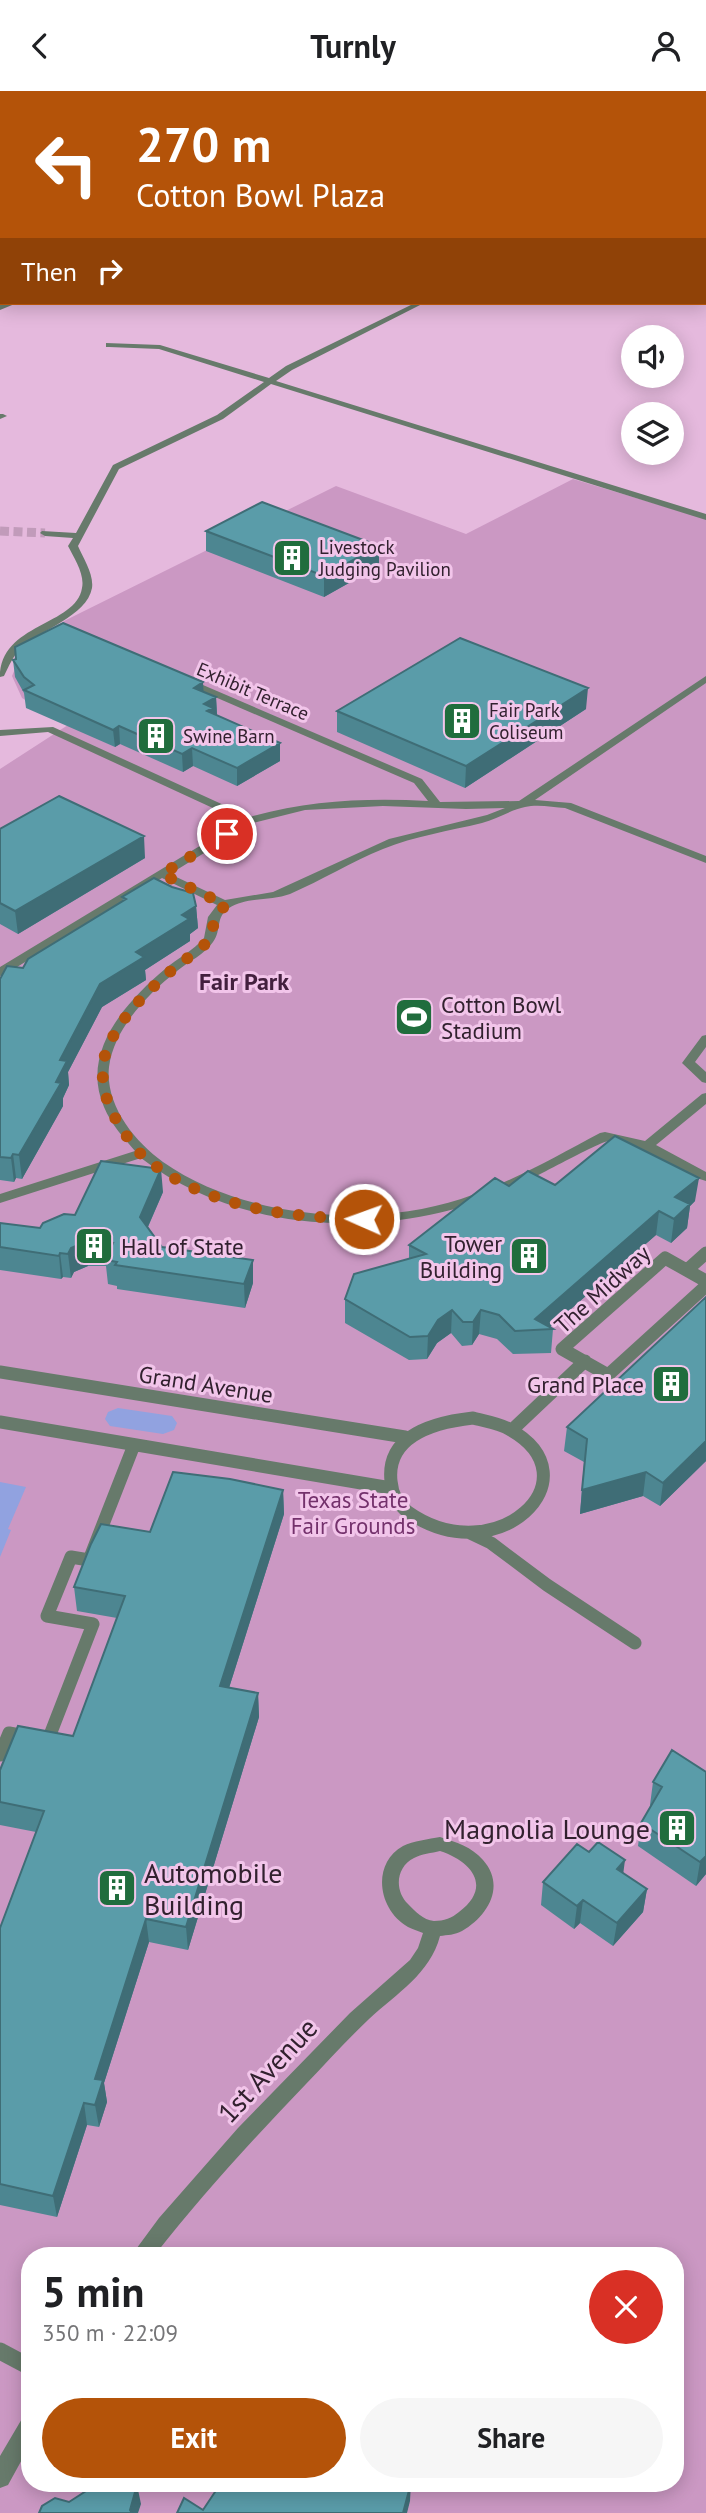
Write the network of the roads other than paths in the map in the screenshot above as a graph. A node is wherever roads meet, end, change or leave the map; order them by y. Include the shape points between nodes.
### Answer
1 (416, 305) edge
2 (109, 345) dead end
3 (271, 382) junction
4 (527, 462) junction
5 (514, 468) dead end
6 (706, 517) edge
7 (45, 533) tunnel mouth
8 (78, 535) junction
9 (47, 624) junction
10 (60, 629) edge
11 (0, 674) edge
12 (182, 679) edge
13 (706, 679) edge
14 (0, 733) edge
15 (522, 803) junction
16 (436, 804) junction
17 (249, 821) junction
18 (706, 860) edge
19 (162, 874) junction
20 (226, 905) junction
21 (0, 972) edge
22 (706, 1039) edge
23 (706, 1079) edge
24 (706, 1097) edge
25 (647, 1146) junction
26 (141, 1154) junction
27 (706, 1177) edge
28 (0, 1199) edge
29 (706, 1253) edge
30 (687, 1270) junction
31 (706, 1281) edge
32 (706, 1286) edge
33 (585, 1361) junction
34 (0, 1372) edge
35 (0, 1422) edge
36 (512, 1430) junction
37 (405, 1437) junction
38 (134, 1445) junction
39 (391, 1488) junction
40 (469, 1532) junction
41 (635, 1643) dead end
42 (0, 1755) edge
43 (433, 1928) junction
44 (149, 2247) edge
45 (0, 2351) edge
46 (21, 2362) edge
47 (21, 2440) edge
48 (0, 2477) edge

1 - 3 street via 289,368
2 - 3 street via 160,347
3 - 4 street
3 - 8 street via 220,417 116,467
4 - 5 street
4 - 6 street
7 - 8 street
8 - 9 street via 73,546 87,581 84,599
9 - 10 street
9 - 11 street via 15,648
12 - 16 street, Exhibit Terrace via 418,781
13 - 15 street
14 - 17 street via 49,729
15 - 16 street
15 - 18 street via 567,805
15 - 20 street via 492,817 395,840 274,896 240,898
16 - 17 street via 337,802
17 - 19 street
19 - 20 street
19 - 21 street
20 - 26 street via 216,914 210,939 144,996 106,1052 104,1092 113,1115
22 - 23 street via 688,1063
24 - 25 street
25 - 26 street via 605,1136 470,1200 423,1212 364,1219 301,1216 245,1204 189,1185
25 - 27 street
26 - 28 street
29 - 30 street, The Midway
30 - 31 street, The Midway
30 - 33 street, The Midway via 665,1258 562,1349
32 - 33 street, The Midway via 608,1375
33 - 36 street, The Midway
34 - 37 street, Grand Avenue
35 - 38 street
36 - 37 street via 487,1420 458,1418 423,1426
36 - 40 street via 535,1450 541,1462 544,1474 538,1499 529,1511 502,1527
37 - 39 street via 390,1461
38 - 39 street
38 - 42 street via 89,1560 71,1557 47,1616 93,1623 48,1740 9,1733
39 - 40 street via 402,1506 423,1522
40 - 41 street
43 - 43 street via 460,1924 472,1916 485,1892 479,1867 469,1855 440,1844 409,1851 390,1873 388,1887 401,1914
43 - 44 street, 1st Avenue via 417,1965 295,2083
45 - 46 street
47 - 48 street

